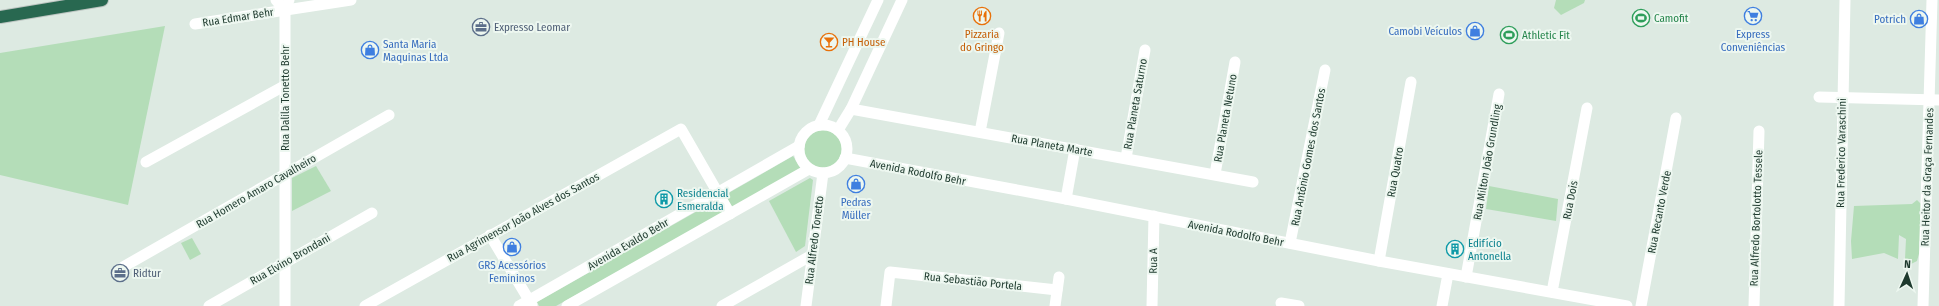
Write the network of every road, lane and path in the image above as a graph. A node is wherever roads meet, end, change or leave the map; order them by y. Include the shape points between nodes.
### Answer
1 (102, 0) edge
2 (276, 0) edge
3 (351, 0) edge
4 (878, 0) edge
5 (902, 0) edge
6 (1845, 0) edge
7 (1932, 0) edge
8 (287, 5) edge
9 (0, 17) edge
10 (195, 24) dead end
11 (999, 33) dead end
12 (1145, 50) dead end
13 (1234, 62) dead end
14 (1325, 70) dead end
15 (1410, 82) dead end
16 (284, 86) junction
17 (1499, 94) dead end
18 (1819, 97) dead end
19 (1842, 97) junction
20 (1934, 100) edge
21 (1587, 108) dead end
22 (851, 109) junction
23 (389, 115) dead end
24 (1676, 118) dead end
25 (819, 125) junction
26 (838, 130) junction
27 (1759, 131) dead end
28 (980, 132) junction
29 (799, 146) junction
30 (1075, 149) junction
31 (845, 158) junction
32 (1126, 158) junction
33 (146, 162) dead end
34 (809, 169) junction
35 (823, 173) junction
36 (285, 174) junction
37 (1215, 174) junction
38 (1253, 182) dead end
39 (717, 193) junction
40 (1066, 199) junction
41 (372, 213) dead end
42 (730, 214) junction
43 (1154, 216) junction
44 (490, 235) junction
45 (1290, 243) junction
46 (812, 255) junction
47 (1379, 261) junction
48 (285, 262) junction
49 (122, 267) dead end
50 (1448, 274) junction
51 (1058, 277) dead end
52 (1466, 277) junction
53 (1057, 290) junction
54 (1552, 292) junction
55 (1281, 303) dead end
56 (526, 304) edge
57 (209, 306) edge
58 (285, 306) edge
59 (365, 306) edge
60 (567, 306) edge
61 (722, 306) edge
62 (806, 306) edge
63 (886, 306) edge
64 (1055, 306) edge
65 (1152, 306) edge
66 (1300, 306) edge
67 (1442, 306) edge
68 (1628, 306) edge
69 (1640, 306) edge
70 (1754, 306) edge
71 (1839, 306) edge
72 (1923, 306) edge

1 - 9 highway
2 - 8 street
3 - 8 street, Rua Edmar Behr
4 - 25 street
5 - 22 street
6 - 19 street, Rua Frederico Varaschini
7 - 20 street, Rua Heitor da Graça Fernandes
8 - 10 street, Rua Edmar Behr
8 - 16 street, Rua Dalila Tonetto Behr
11 - 28 street
12 - 32 street, Rua Planeta Saturno
13 - 37 street, Rua Planeta Netuno
14 - 45 street, Rua Antônio Gomes dos Santos
15 - 47 street, Rua Quatro
16 - 33 street
16 - 36 street, Rua Dalila Tonetto Behr
17 - 52 street, Rua Milton João Grundling
18 - 19 street
19 - 20 street
19 - 71 street, Rua Frederico Varaschini
20 - 72 street, Rua Heitor da Graça Fernandes
21 - 54 street, Rua Dois
22 - 26 street
22 - 28 street, Rua Planeta Marte
23 - 36 street, Rua Homero Amaro Cavalheiro
24 - 69 street, Rua Recanto Verde
25 - 26 street via 829,125
25 - 29 street via 809,129 802,136
26 - 31 street via 845,138
27 - 70 street, Rua Alfredo Bortolotto Tessele
28 - 30 street, Rua Planeta Marte
29 - 34 street via 799,155
29 - 39 street, Avenida Evaldo Behr
30 - 32 street, Rua Planeta Marte
30 - 40 street
31 - 35 street via 840,166
31 - 40 street, Avenida Rodolfo Behr
32 - 37 street, Rua Planeta Marte
34 - 35 street
34 - 42 street
35 - 46 street, Rua Alfredo Tonetto
36 - 48 street, Rua Dalila Tonetto Behr
36 - 49 street, Rua Homero Amaro Cavalheiro
37 - 38 street, Rua Planeta Marte
39 - 42 street
39 - 44 street, Rua Agrimensor João Alves dos Santos via 681,129
39 - 56 street, Avenida Evaldo Behr
40 - 43 street, Avenida Rodolfo Behr
41 - 48 street, Rua Elvino Brondani
42 - 60 street
43 - 45 street, Avenida Rodolfo Behr
43 - 65 street, Rua A
44 - 56 street
44 - 59 street, Rua Agrimensor João Alves dos Santos
45 - 47 street, Avenida Rodolfo Behr
46 - 61 street
46 - 62 street, Rua Alfredo Tonetto
47 - 50 street, Avenida Rodolfo Behr
48 - 57 street, Rua Elvino Brondani
48 - 58 street, Rua Dalila Tonetto Behr
50 - 52 street, Avenida Rodolfo Behr
50 - 67 street
51 - 53 street
52 - 54 street, Avenida Rodolfo Behr
53 - 63 street, Rua Sebastião Portela via 890,272
53 - 64 street
54 - 68 street, Avenida Rodolfo Behr
55 - 66 street

